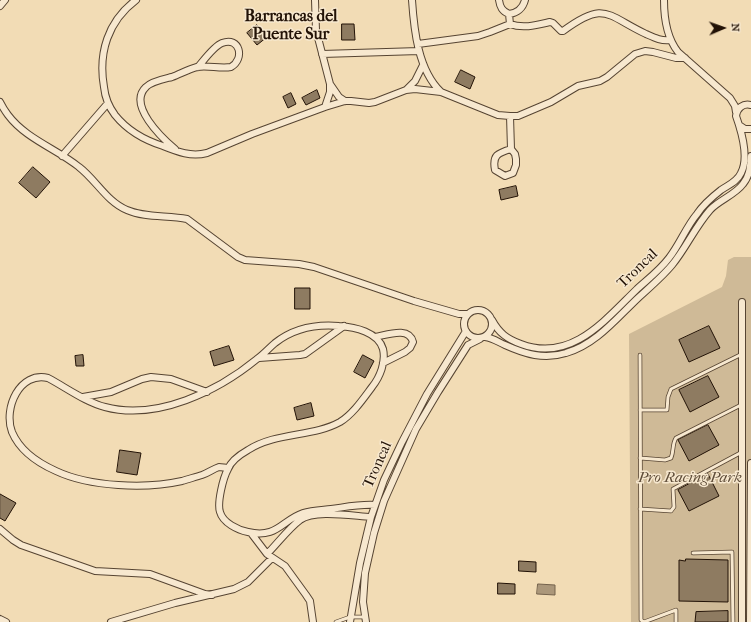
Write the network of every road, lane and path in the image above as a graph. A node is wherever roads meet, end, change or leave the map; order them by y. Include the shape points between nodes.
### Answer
1 (4, 0) edge
2 (136, 0) edge
3 (315, 0) edge
4 (412, 0) edge
5 (499, 0) edge
6 (525, 0) edge
7 (664, 0) edge
8 (0, 6) edge
9 (509, 14) junction
10 (510, 24) junction
11 (670, 40) junction
12 (418, 44) junction
13 (419, 51) junction
14 (322, 54) junction
15 (685, 58) junction
16 (423, 65) junction
17 (198, 67) junction
18 (330, 84) junction
19 (406, 90) junction
20 (440, 92) junction
21 (730, 98) junction
22 (345, 101) junction
23 (0, 102) edge
24 (108, 103) junction
25 (750, 104) edge
26 (325, 106) junction
27 (736, 112) junction
28 (510, 116) junction
29 (739, 125) junction
30 (751, 129) edge
31 (511, 149) junction
32 (180, 153) junction
33 (62, 156) junction
34 (751, 156) edge
35 (742, 302) dead end
36 (449, 310) junction
37 (468, 314) junction
38 (492, 320) junction
39 (464, 323) junction
40 (344, 326) junction
41 (466, 331) junction
42 (375, 337) junction
43 (483, 338) junction
44 (742, 352) junction
45 (640, 355) dead end
46 (259, 358) junction
47 (383, 363) junction
48 (207, 392) junction
49 (83, 397) junction
50 (742, 405) junction
51 (640, 410) junction
52 (742, 452) junction
53 (640, 458) junction
54 (751, 463) edge
55 (228, 468) junction
56 (375, 505) junction
57 (640, 509) junction
58 (371, 518) junction
59 (0, 529) edge
60 (251, 533) junction
61 (693, 552) dead end
62 (732, 552) junction
63 (742, 552) junction
64 (751, 552) edge
65 (270, 556) junction
66 (212, 595) junction
67 (366, 619) edge
68 (0, 620) edge
69 (350, 620) edge
70 (6, 622) edge
71 (111, 622) edge
72 (313, 622) edge
73 (336, 622) edge
74 (676, 622) edge
75 (733, 622) edge
76 (742, 622) edge
77 (750, 622) edge

1 - 8 street
2 - 24 street via 119,18 103,50 102,79
3 - 14 street via 316,30
4 - 12 street
5 - 9 street via 501,9
6 - 9 street via 517,11
7 - 11 street, Troncal
9 - 10 street
10 - 11 street via 521,27 550,22 563,31 586,15 606,12 658,40
10 - 12 street via 478,36
11 - 15 street, Troncal
12 - 13 street
13 - 14 street
13 - 16 street
14 - 18 street
15 - 21 street, Troncal
15 - 28 street via 645,51 635,54 600,81 578,86 525,114
16 - 19 street via 415,81
16 - 20 street via 428,77
17 - 17 street via 236,65 239,55 237,46 229,42 219,44
17 - 32 street via 149,85 142,92 140,99 150,122 161,137
18 - 22 street
18 - 26 street
19 - 20 street
19 - 22 street via 375,102
20 - 28 street
21 - 25 street, Troncal
21 - 27 street, Troncal
22 - 26 street
23 - 33 street via 16,124
24 - 32 street via 114,114 132,132
24 - 33 street
25 - 27 street, Troncal via 741,106
26 - 32 street via 207,153
27 - 29 street, Troncal
28 - 31 street
29 - 30 street
29 - 38 street, Troncal via 744,142 742,172 732,184 697,213 660,269 597,328 583,338 564,346 543,349 506,338
31 - 31 street via 516,159 515,170 505,176 495,170 494,160 500,152
33 - 36 street via 78,166 120,207 139,214 187,219 245,260 314,267 414,301
34 - 43 street, Troncal via 748,176 740,189 716,204 665,272 598,336 584,346 554,356 533,356 521,353 492,338
35 - 44 street
36 - 37 street
36 - 39 street
37 - 38 street, Troncal via 482,310
37 - 39 street
38 - 43 street via 492,330
39 - 41 street
40 - 42 street
40 - 46 street via 300,356
40 - 46 street via 322,325 303,328 276,342
41 - 43 street, Troncal via 472,337
41 - 56 street, Troncal via 415,416 384,480
42 - 47 street via 384,353
42 - 47 street via 401,332 412,337 410,348
43 - 67 street, Troncal via 468,345 438,392 416,429 384,500 365,573 363,602
44 - 50 street
44 - 51 lane via 671,389 668,410
45 - 51 lane
46 - 48 street
47 - 55 street via 376,382 340,422 257,445 239,456
48 - 49 street via 170,405 134,411 105,407
48 - 49 street via 171,379 157,377 142,379 104,394
49 - 55 street via 42,376 25,382 16,393 10,416 10,426 17,441 30,455 46,466 67,476 101,484 168,483 201,475 219,467
50 - 52 street
50 - 53 lane via 676,438 671,458
51 - 53 lane
52 - 57 lane via 673,489 674,507 671,511
52 - 63 street
53 - 57 lane
54 - 64 street
55 - 60 street via 220,495 220,512 228,523
56 - 58 street, Troncal
56 - 60 street via 360,504 308,512 295,517 275,531
57 - 74 lane via 641,620 644,622 676,610
58 - 65 street via 338,514 309,515 300,520
58 - 69 street, Troncal
59 - 66 street via 21,545 96,570 150,574
60 - 65 street
61 - 62 lane
62 - 63 lane
62 - 75 lane
63 - 64 street
63 - 76 street
64 - 77 street
65 - 66 street via 248,582
65 - 72 street via 285,566 306,595 310,602
66 - 71 street
67 - 69 lane
68 - 70 street
69 - 73 lane

